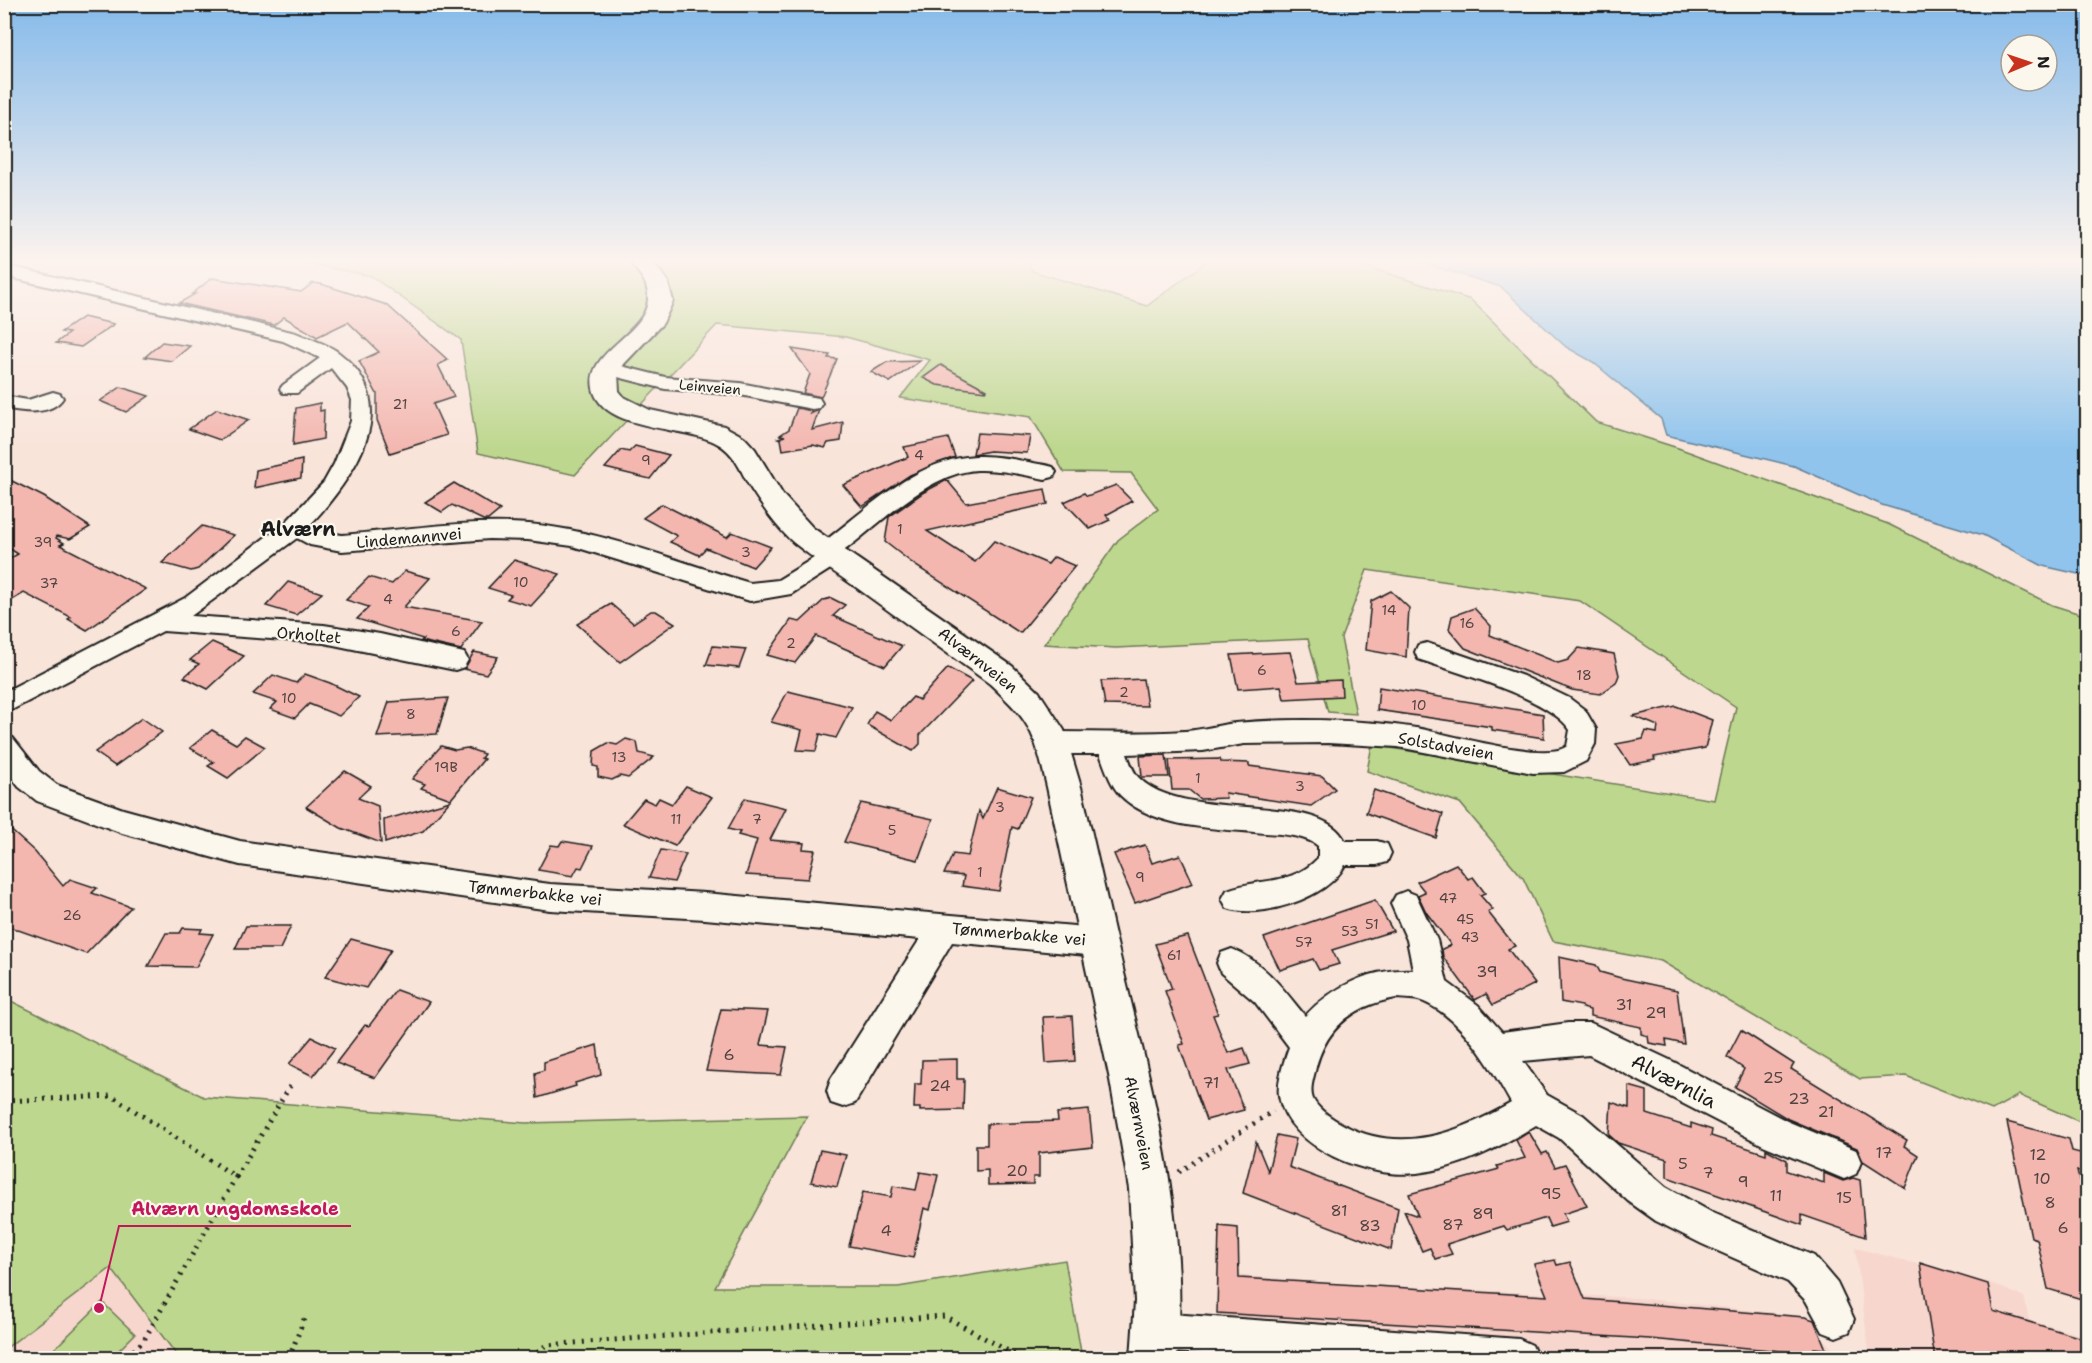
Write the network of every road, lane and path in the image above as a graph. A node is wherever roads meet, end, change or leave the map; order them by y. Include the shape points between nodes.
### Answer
1 (229, 323) edge
2 (648, 323) edge
3 (333, 358) junction
4 (609, 369) junction
5 (290, 389) dead end
6 (53, 398) dead end
7 (4, 402) edge
8 (812, 404) dead end
9 (1046, 472) dead end
10 (295, 527) junction
11 (829, 555) junction
12 (162, 622) junction
13 (1427, 652) dead end
14 (454, 660) dead end
15 (4, 704) edge
16 (1053, 742) junction
17 (1110, 744) junction
18 (4, 746) edge
19 (1333, 853) junction
20 (1377, 853) dead end
21 (1237, 899) dead end
22 (1406, 904) dead end
23 (945, 927) junction
24 (1097, 942) junction
25 (1232, 963) dead end
26 (1433, 990) junction
27 (1306, 1043) junction
28 (1496, 1049) junction
29 (292, 1081) dead end
30 (843, 1091) dead end
31 (1295, 1095) junction
32 (4, 1101) edge
33 (1534, 1107) junction
34 (1844, 1162) dead end
35 (236, 1177) junction
36 (1152, 1188) junction
37 (306, 1314) dead end
38 (1836, 1319) dead end
39 (1156, 1345) edge
40 (126, 1359) edge
41 (289, 1359) edge
42 (532, 1359) edge
43 (1021, 1359) edge
44 (1519, 1359) edge

1 - 3 street via 289,337
2 - 4 main road
3 - 5 street
3 - 10 street via 357,386 362,400 361,421 332,487
4 - 8 street, Leinveien via 665,383 740,388
4 - 11 main road, Alværnveien via 606,390 621,408 701,426 731,440 744,452 788,520
6 - 7 street via 30,407
9 - 11 street, Lindemannvei via 980,463 952,469 895,499
10 - 11 street, Lindemannvei via 318,539 342,543 489,531 547,534 573,538 750,591 783,588
10 - 12 street via 194,603
11 - 16 main road, Alværnveien via 1001,675 1036,711
12 - 14 street, Orholtet via 377,641
12 - 15 street
13 - 17 street, Solstadveien via 1509,681 1566,709 1579,720 1583,730 1578,753 1565,761 1535,762 1412,739 1332,731
16 - 17 street, Solstadveien
16 - 24 main road, Alværnveien
17 - 19 street via 1130,787 1153,804 1314,829 1328,836
18 - 23 street, Tømmerbakke vei via 47,794 122,821 240,853 550,897
19 - 20 street
19 - 21 street via 1325,871 1298,889
22 - 26 street via 1422,940
23 - 24 street, Tømmerbakke vei
23 - 30 street
24 - 36 main road, Alværnveien via 1126,1056
25 - 27 street via 1266,993
26 - 27 street via 1392,984 1361,992 1318,1025
26 - 28 street via 1451,1002
27 - 31 street
28 - 33 street
28 - 34 street, Alværnlia via 1591,1039 1736,1114
29 - 35 path
31 - 33 street via 1307,1120 1328,1135 1350,1146 1395,1158 1449,1151 1470,1144
31 - 36 path via 1241,1134
32 - 35 path via 112,1096
33 - 38 street via 1560,1119 1638,1189 1677,1214 1795,1264 1822,1290
35 - 40 path via 144,1340
36 - 39 main road, Alværnveien via 1158,1256
37 - 41 path
39 - 44 street
42 - 43 path via 546,1345 944,1316

